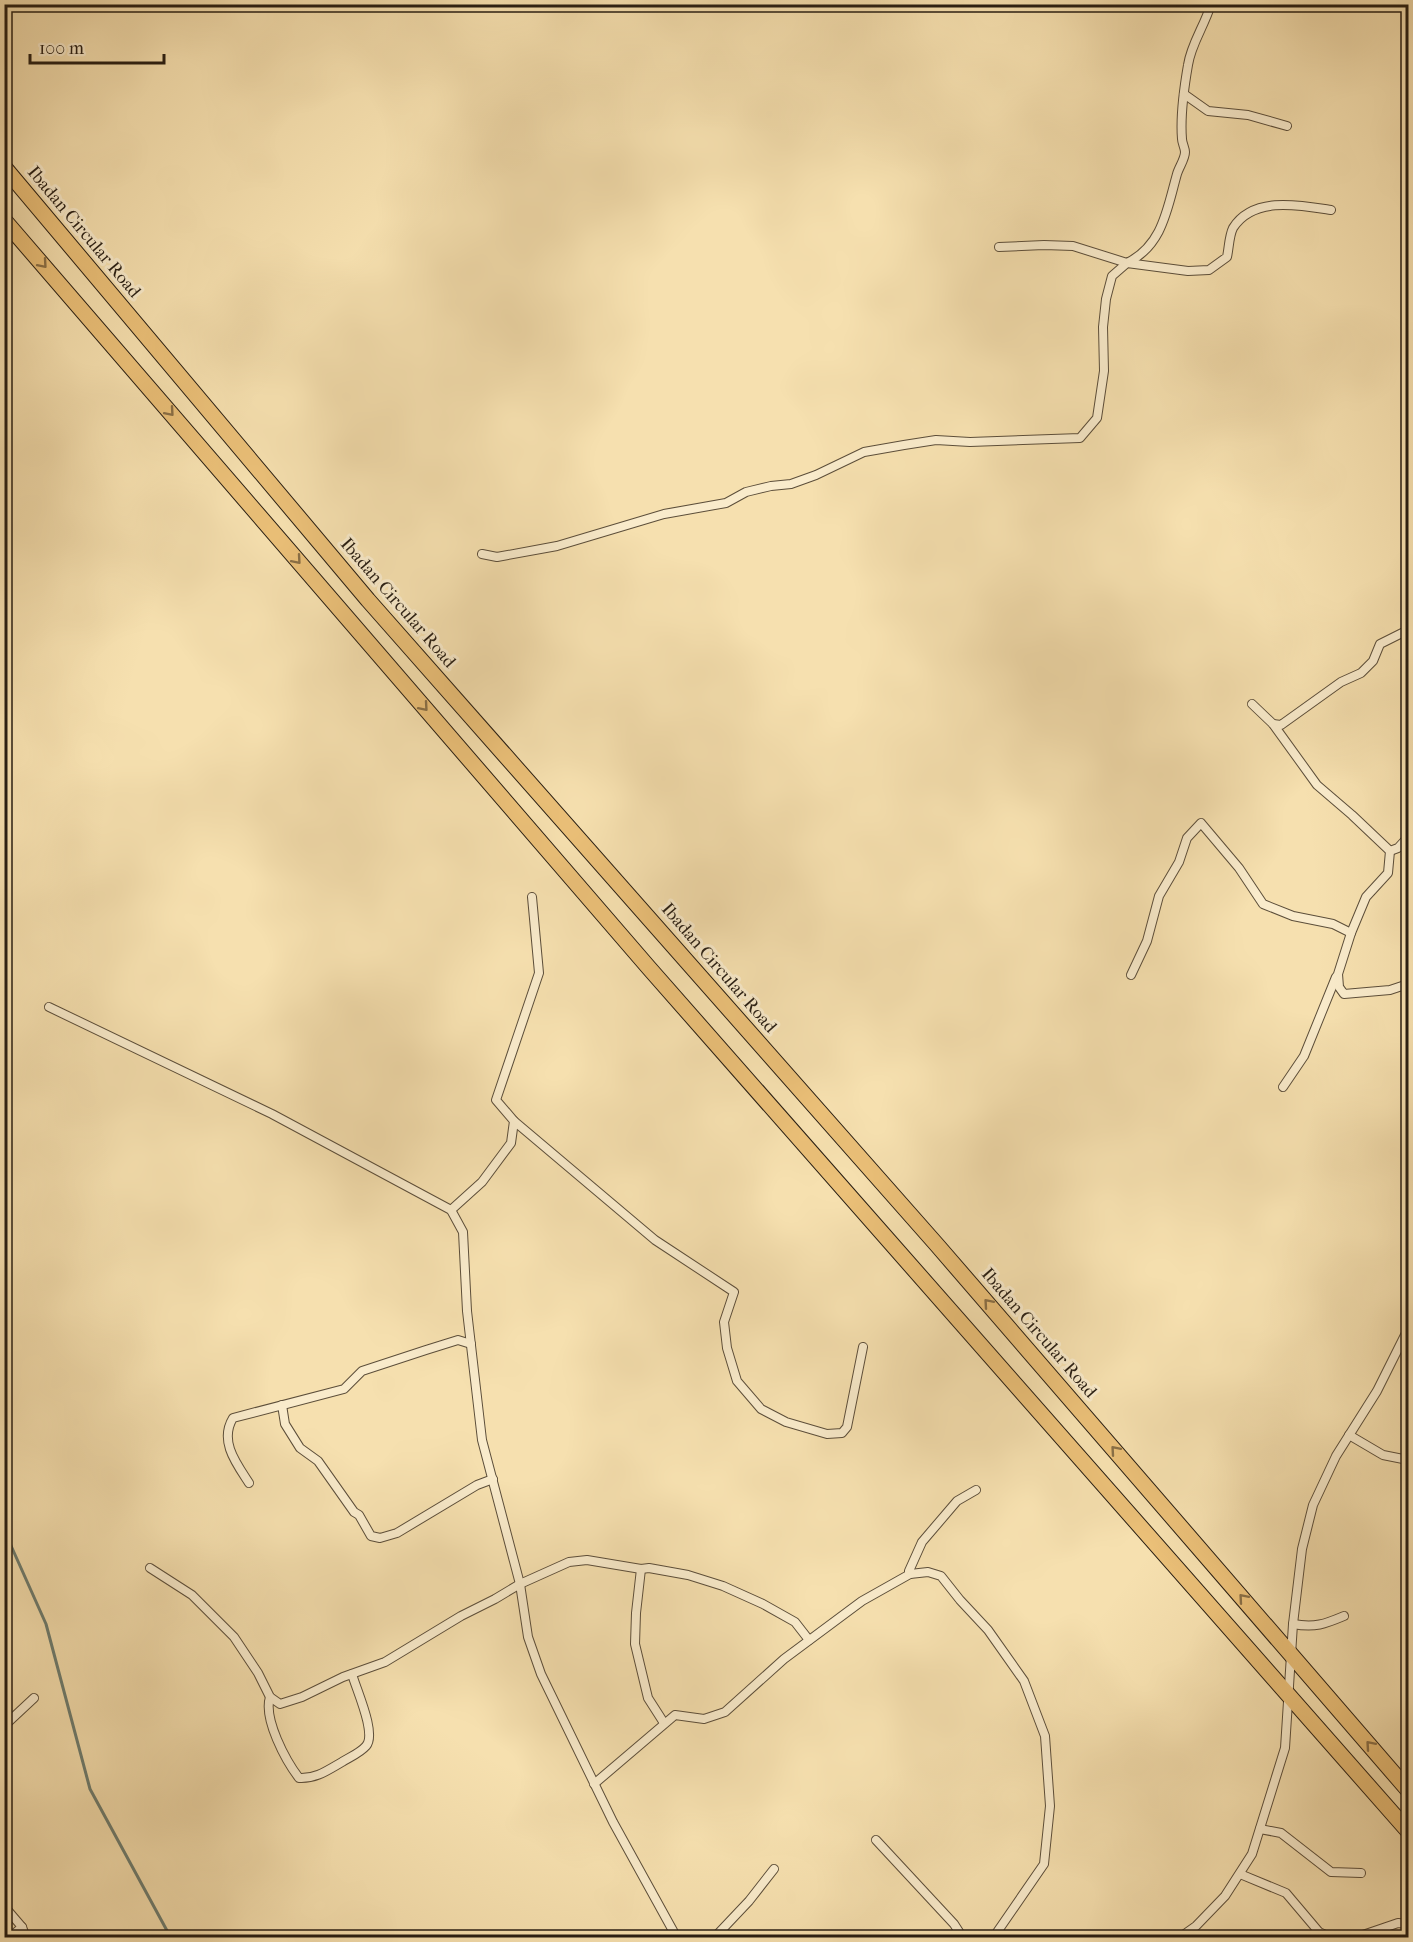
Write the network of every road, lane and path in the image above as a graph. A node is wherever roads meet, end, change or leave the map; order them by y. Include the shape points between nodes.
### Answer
1 (1211, 4) edge
2 (1184, 94) junction
3 (1287, 126) dead end
4 (4, 167) edge
5 (1330, 210) dead end
6 (4, 220) edge
7 (999, 247) dead end
8 (1127, 263) junction
9 (482, 554) dead end
10 (1408, 630) edge
11 (1252, 704) dead end
12 (1274, 724) junction
13 (1408, 837) edge
14 (1390, 851) junction
15 (532, 897) dead end
16 (1351, 933) junction
17 (1338, 974) junction
18 (1131, 975) dead end
19 (1408, 984) edge
20 (49, 1007) dead end
21 (1283, 1087) dead end
22 (514, 1120) junction
23 (451, 1210) junction
24 (1408, 1329) edge
25 (471, 1344) junction
26 (863, 1347) dead end
27 (282, 1405) junction
28 (1349, 1435) junction
29 (1408, 1460) edge
30 (493, 1479) junction
31 (249, 1483) dead end
32 (976, 1490) dead end
33 (150, 1568) dead end
34 (641, 1569) junction
35 (910, 1574) junction
36 (520, 1584) junction
37 (1344, 1616) dead end
38 (1293, 1624) junction
39 (809, 1640) junction
40 (352, 1674) junction
41 (270, 1697) junction
42 (34, 1698) dead end
43 (664, 1723) junction
44 (4, 1726) edge
45 (594, 1784) junction
46 (1408, 1790) edge
47 (1260, 1829) junction
48 (1408, 1831) edge
49 (876, 1840) dead end
50 (774, 1869) dead end
51 (1361, 1873) dead end
52 (1239, 1874) junction
53 (4, 1905) edge
54 (1408, 1924) edge
55 (22, 1927) junction
56 (9, 1938) edge
57 (26, 1938) edge
58 (677, 1938) edge
59 (714, 1938) edge
60 (963, 1938) edge
61 (993, 1938) edge
62 (1179, 1938) edge
63 (1332, 1938) edge
64 (1353, 1938) edge

1 - 2 street via 1188,62
2 - 3 street via 1208,111 1248,115
2 - 8 street via 1185,153 1162,227 1136,259
46 -> 4 highway, Ibadan Circular Road via 938,1245 368,600
5 - 8 street via 1281,205 1249,211 1232,230 1227,256 1209,270 1188,272
6 -> 48 highway via 657,977
7 - 8 street via 1073,246
8 - 9 street via 1112,276 1106,299 1104,371 1097,418 1080,438 936,440 864,452 816,475 746,492 726,503 664,514 557,546 496,557
10 - 12 street via 1380,644 1373,662 1361,673 1341,682 1281,725
11 - 12 street
12 - 14 street via 1317,785
13 - 14 street
14 - 16 street via 1388,873 1366,897
15 - 22 street via 539,973 496,1100
16 - 17 street
16 - 18 street via 1263,904 1201,823 1187,838 1179,862 1159,896 1147,941
17 - 19 street via 1344,994 1390,990
17 - 21 street via 1304,1056
20 - 23 street via 272,1114
22 - 23 street via 511,1143 482,1182
22 - 26 street via 655,1240 734,1292 724,1322 727,1348 737,1381 761,1409 786,1422 827,1434 842,1433 847,1427
23 - 25 street via 463,1232
24 - 28 street
25 - 27 street via 458,1341 386,1362 362,1371 344,1389
25 - 30 street via 482,1440
27 - 30 street via 285,1424 300,1448 318,1461 371,1536 380,1539 397,1533
27 - 31 street via 233,1418 228,1425 228,1446
28 - 29 street via 1383,1455
28 - 38 street via 1313,1505 1302,1549
30 - 36 street
32 - 35 street via 957,1501 922,1542
33 - 41 street via 192,1595 234,1637
34 - 36 street via 587,1560 569,1562
34 - 39 street via 688,1575 723,1586 795,1622
34 - 43 street via 635,1644 648,1698
35 - 39 street via 862,1601
35 - 61 street via 927,1572 942,1576 988,1630 1024,1681 1046,1736 1050,1806 1044,1864
36 - 40 street via 385,1662
36 - 45 street via 528,1637
37 - 38 street via 1320,1626
38 - 47 street via 1285,1748
39 - 43 street via 725,1712 704,1719 675,1715
40 - 41 street via 279,1704
40 - 41 street via 370,1739 359,1751 310,1779 299,1778 287,1763 269,1714
42 - 44 street
43 - 45 street
45 - 58 street
47 - 51 street via 1281,1833 1330,1872
47 - 52 street via 1252,1854
49 - 60 street
50 - 59 street
52 - 62 street via 1225,1896
52 - 63 street via 1286,1893 1319,1932
53 - 55 street
54 - 64 street via 1398,1923
55 - 56 street
55 - 57 street

